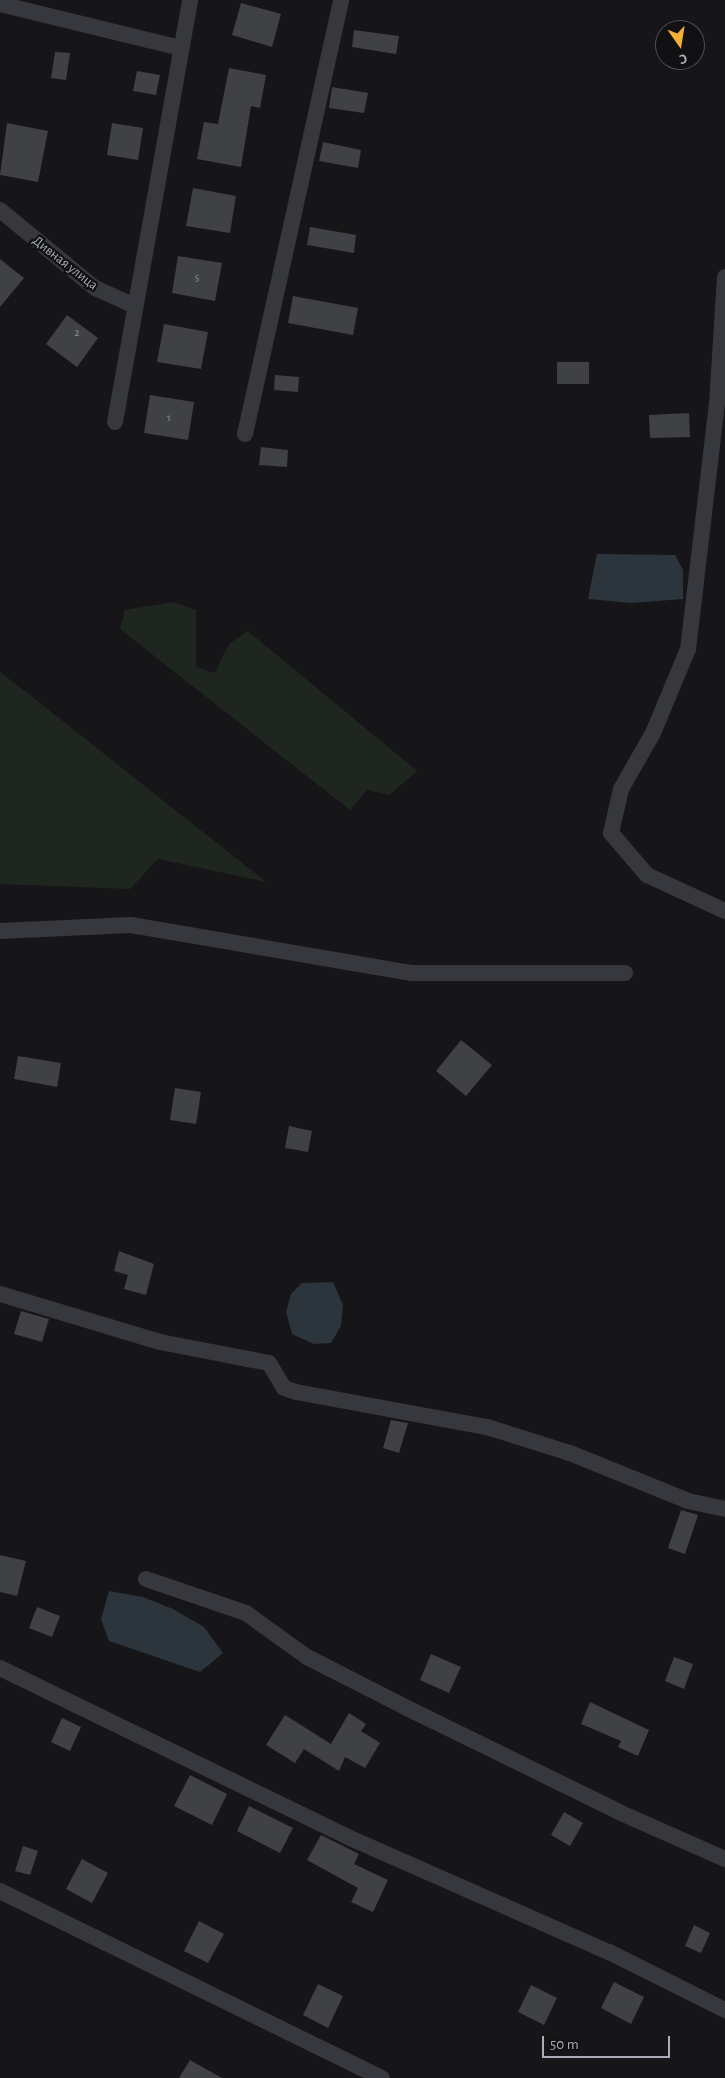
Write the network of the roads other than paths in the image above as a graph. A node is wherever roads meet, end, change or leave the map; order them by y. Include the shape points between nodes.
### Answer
1 (190, 0) edge
2 (342, 0) edge
3 (0, 4) edge
4 (181, 48) junction
5 (0, 210) edge
6 (725, 277) edge
7 (135, 306) junction
8 (115, 422) dead end
9 (245, 434) dead end
10 (725, 911) edge
11 (0, 931) edge
12 (625, 973) dead end
13 (0, 1294) edge
14 (725, 1509) edge
15 (146, 1579) dead end
16 (0, 1668) edge
17 (725, 1859) edge
18 (0, 1891) edge
19 (725, 2010) edge
20 (382, 2078) edge

1 - 4 street
2 - 9 street
3 - 4 street
4 - 7 street
5 - 7 street, Дивная улица via 95,288
6 - 10 street via 717,403 688,649 653,733 621,789 610,833 647,875
7 - 8 street
11 - 12 street via 131,925 412,973
13 - 14 street via 160,1342 269,1363 284,1388 296,1392 487,1427 570,1453 688,1501
15 - 17 street via 246,1613 307,1657 613,1809
16 - 19 street via 350,1838 608,1952
18 - 20 street

